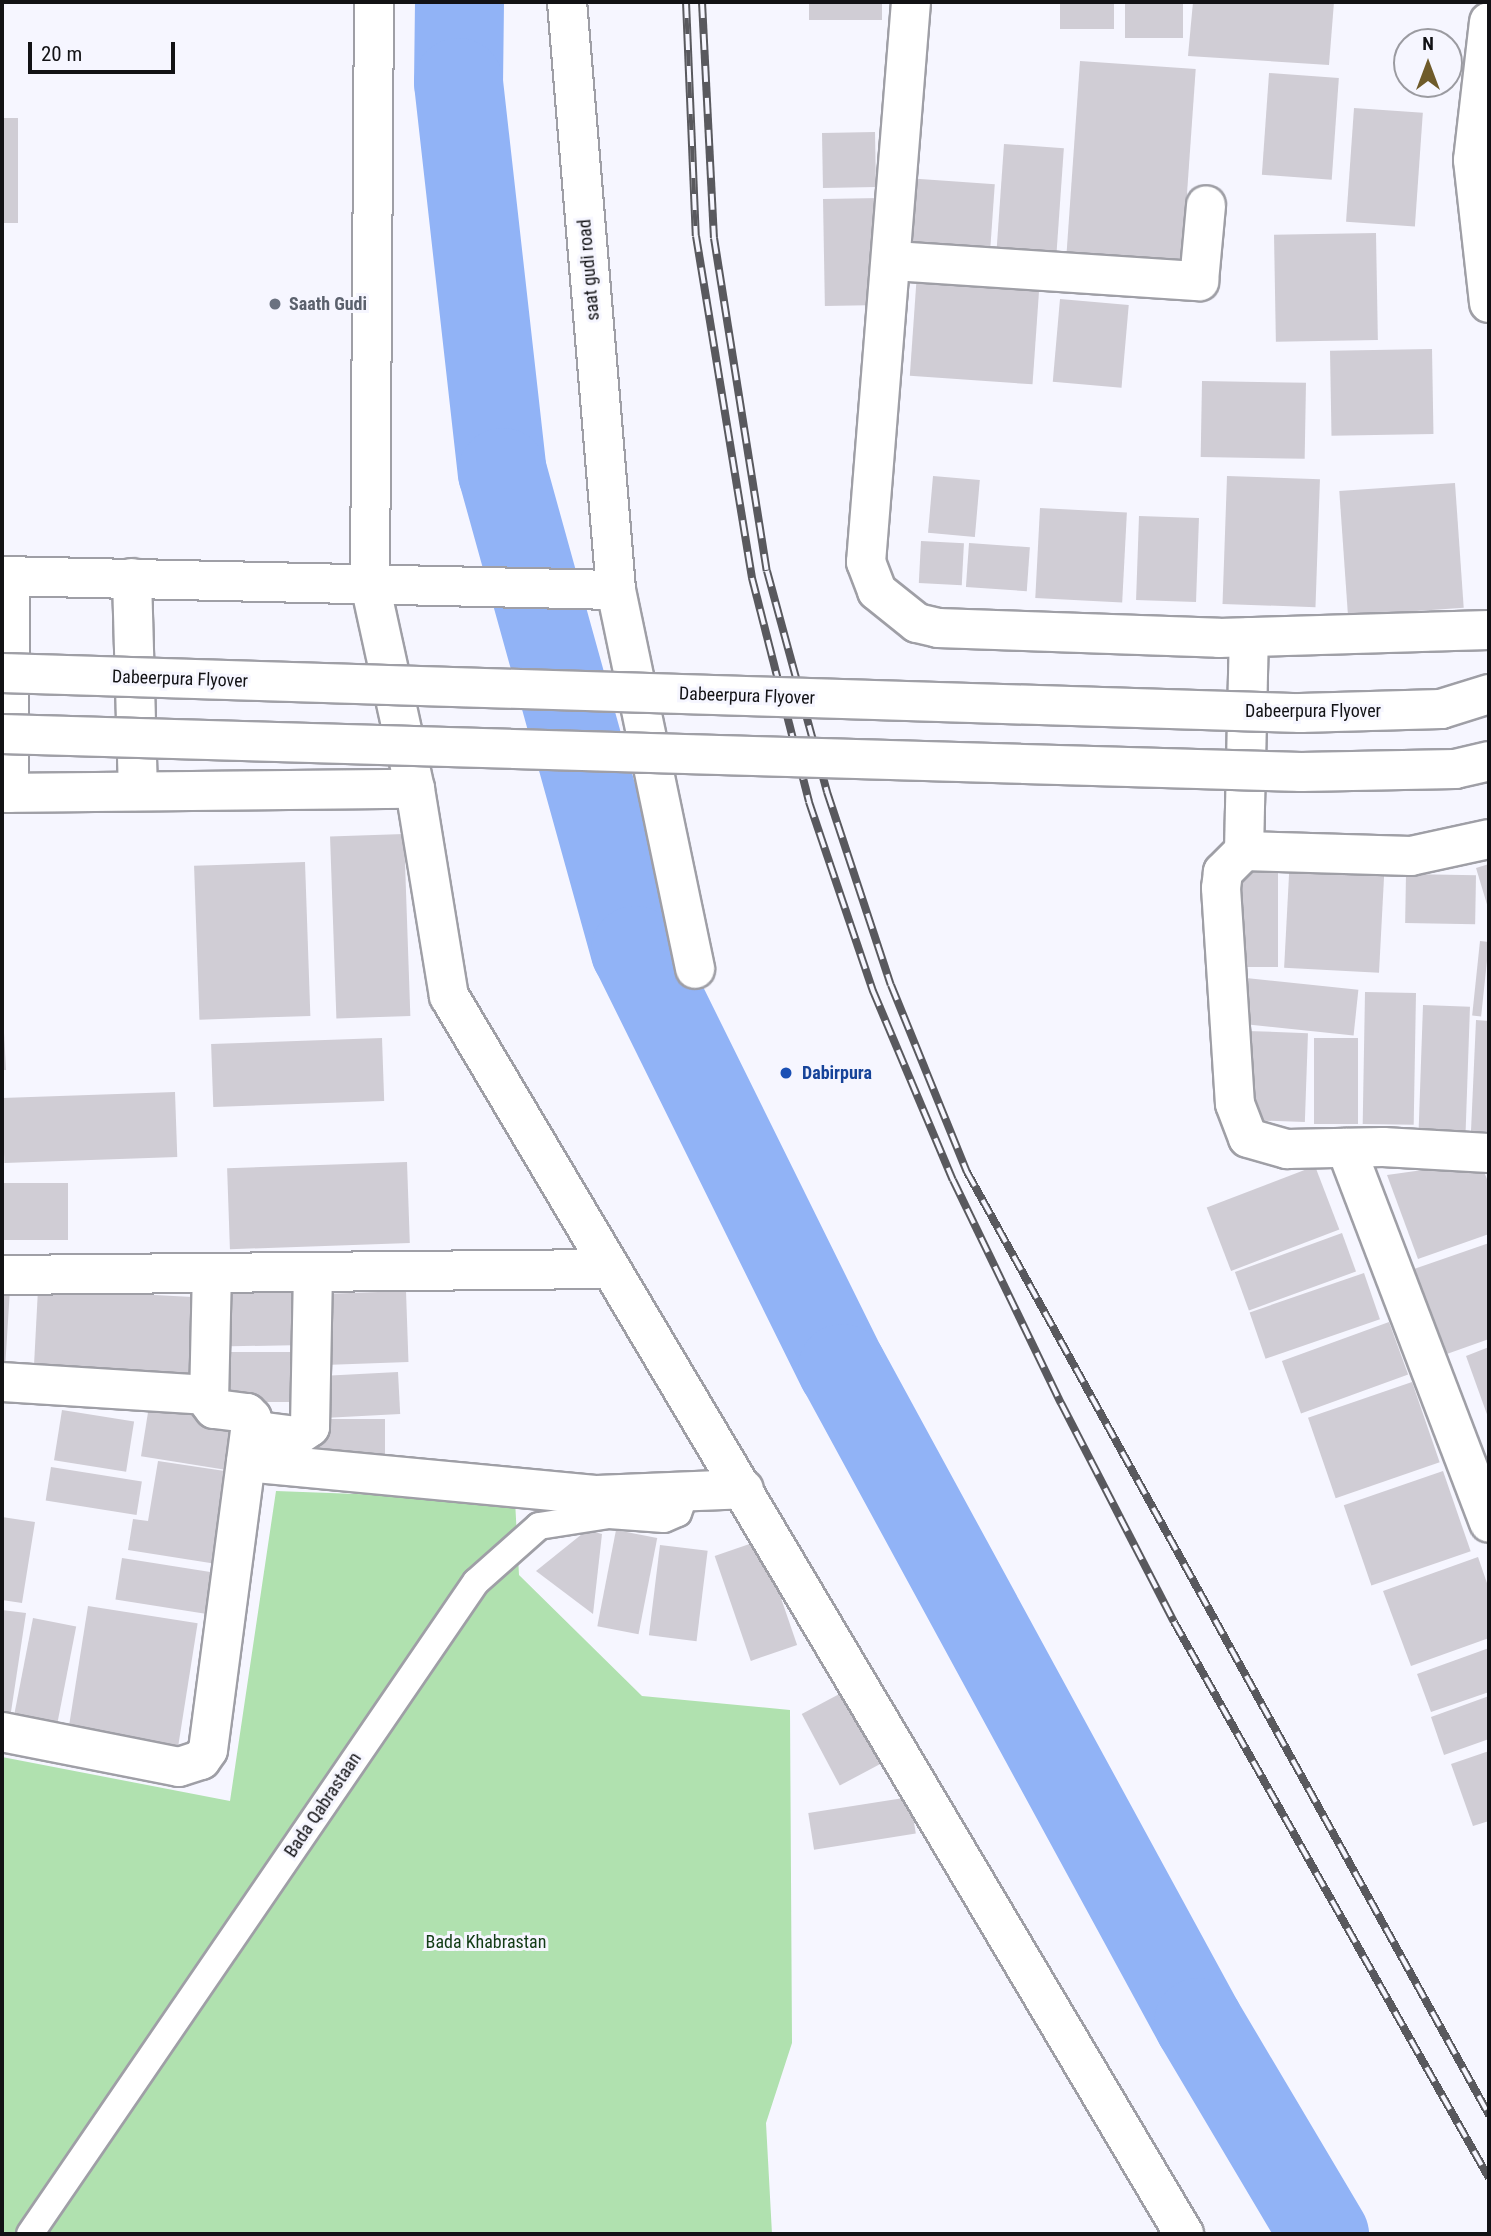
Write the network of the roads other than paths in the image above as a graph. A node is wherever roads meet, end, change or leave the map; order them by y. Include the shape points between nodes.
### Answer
1 (374, 2) edge
2 (567, 2) edge
3 (911, 2) edge
4 (1489, 22) edge
5 (1206, 205) dead end
6 (894, 261) junction
7 (1489, 303) edge
8 (6, 577) edge
9 (132, 578) junction
10 (386, 586) junction
11 (606, 590) junction
12 (1489, 630) edge
13 (1250, 637) junction
14 (2, 673) edge
15 (1489, 694) edge
16 (2, 734) edge
17 (1489, 761) edge
18 (415, 789) junction
19 (138, 791) junction
20 (5, 793) edge
21 (1489, 839) edge
22 (1244, 851) junction
23 (695, 969) dead end
24 (1346, 1148) junction
25 (1489, 1153) edge
26 (606, 1269) junction
27 (313, 1272) junction
28 (212, 1273) junction
29 (2, 1275) edge
30 (2, 1382) edge
31 (209, 1395) junction
32 (248, 1446) junction
33 (744, 1489) junction
34 (685, 1491) junction
35 (1489, 1523) edge
36 (2, 1732) edge
37 (30, 2234) edge
38 (1184, 2234) edge

1 - 10 street
2 - 11 street, saat gudi road via 613,538
3 - 6 street
4 - 7 street via 1474,160
5 - 6 street via 1199,281
6 - 13 street via 866,562 877,591 917,623 938,628
8 - 9 street
8 - 20 street
9 - 10 street
9 - 19 street
10 - 11 street
10 - 18 street
11 - 23 street, saat gudi road
12 - 13 street
13 - 22 street
14 - 15 street, Dabeerpura Flyover, bridge via 1300,713 1441,709
16 - 17 street, bridge via 1301,772 1455,769
18 - 19 street
18 - 26 street via 449,996
19 - 20 street
21 - 22 street via 1411,856
22 - 24 street via 1223,872 1221,888 1238,1121 1248,1138 1262,1145
24 - 25 street
24 - 35 street
26 - 27 street
26 - 33 street
27 - 28 street
27 - 32 street via 310,1427 297,1436
28 - 29 street
28 - 31 street
30 - 31 street
31 - 32 street via 214,1409 247,1413
32 - 34 street via 597,1495
32 - 36 street via 208,1750 201,1760 179,1767
33 - 34 street
33 - 38 street
34 - 37 lane, Bada Qabrastaan via 678,1513 664,1519 609,1516 539,1526 476,1581

